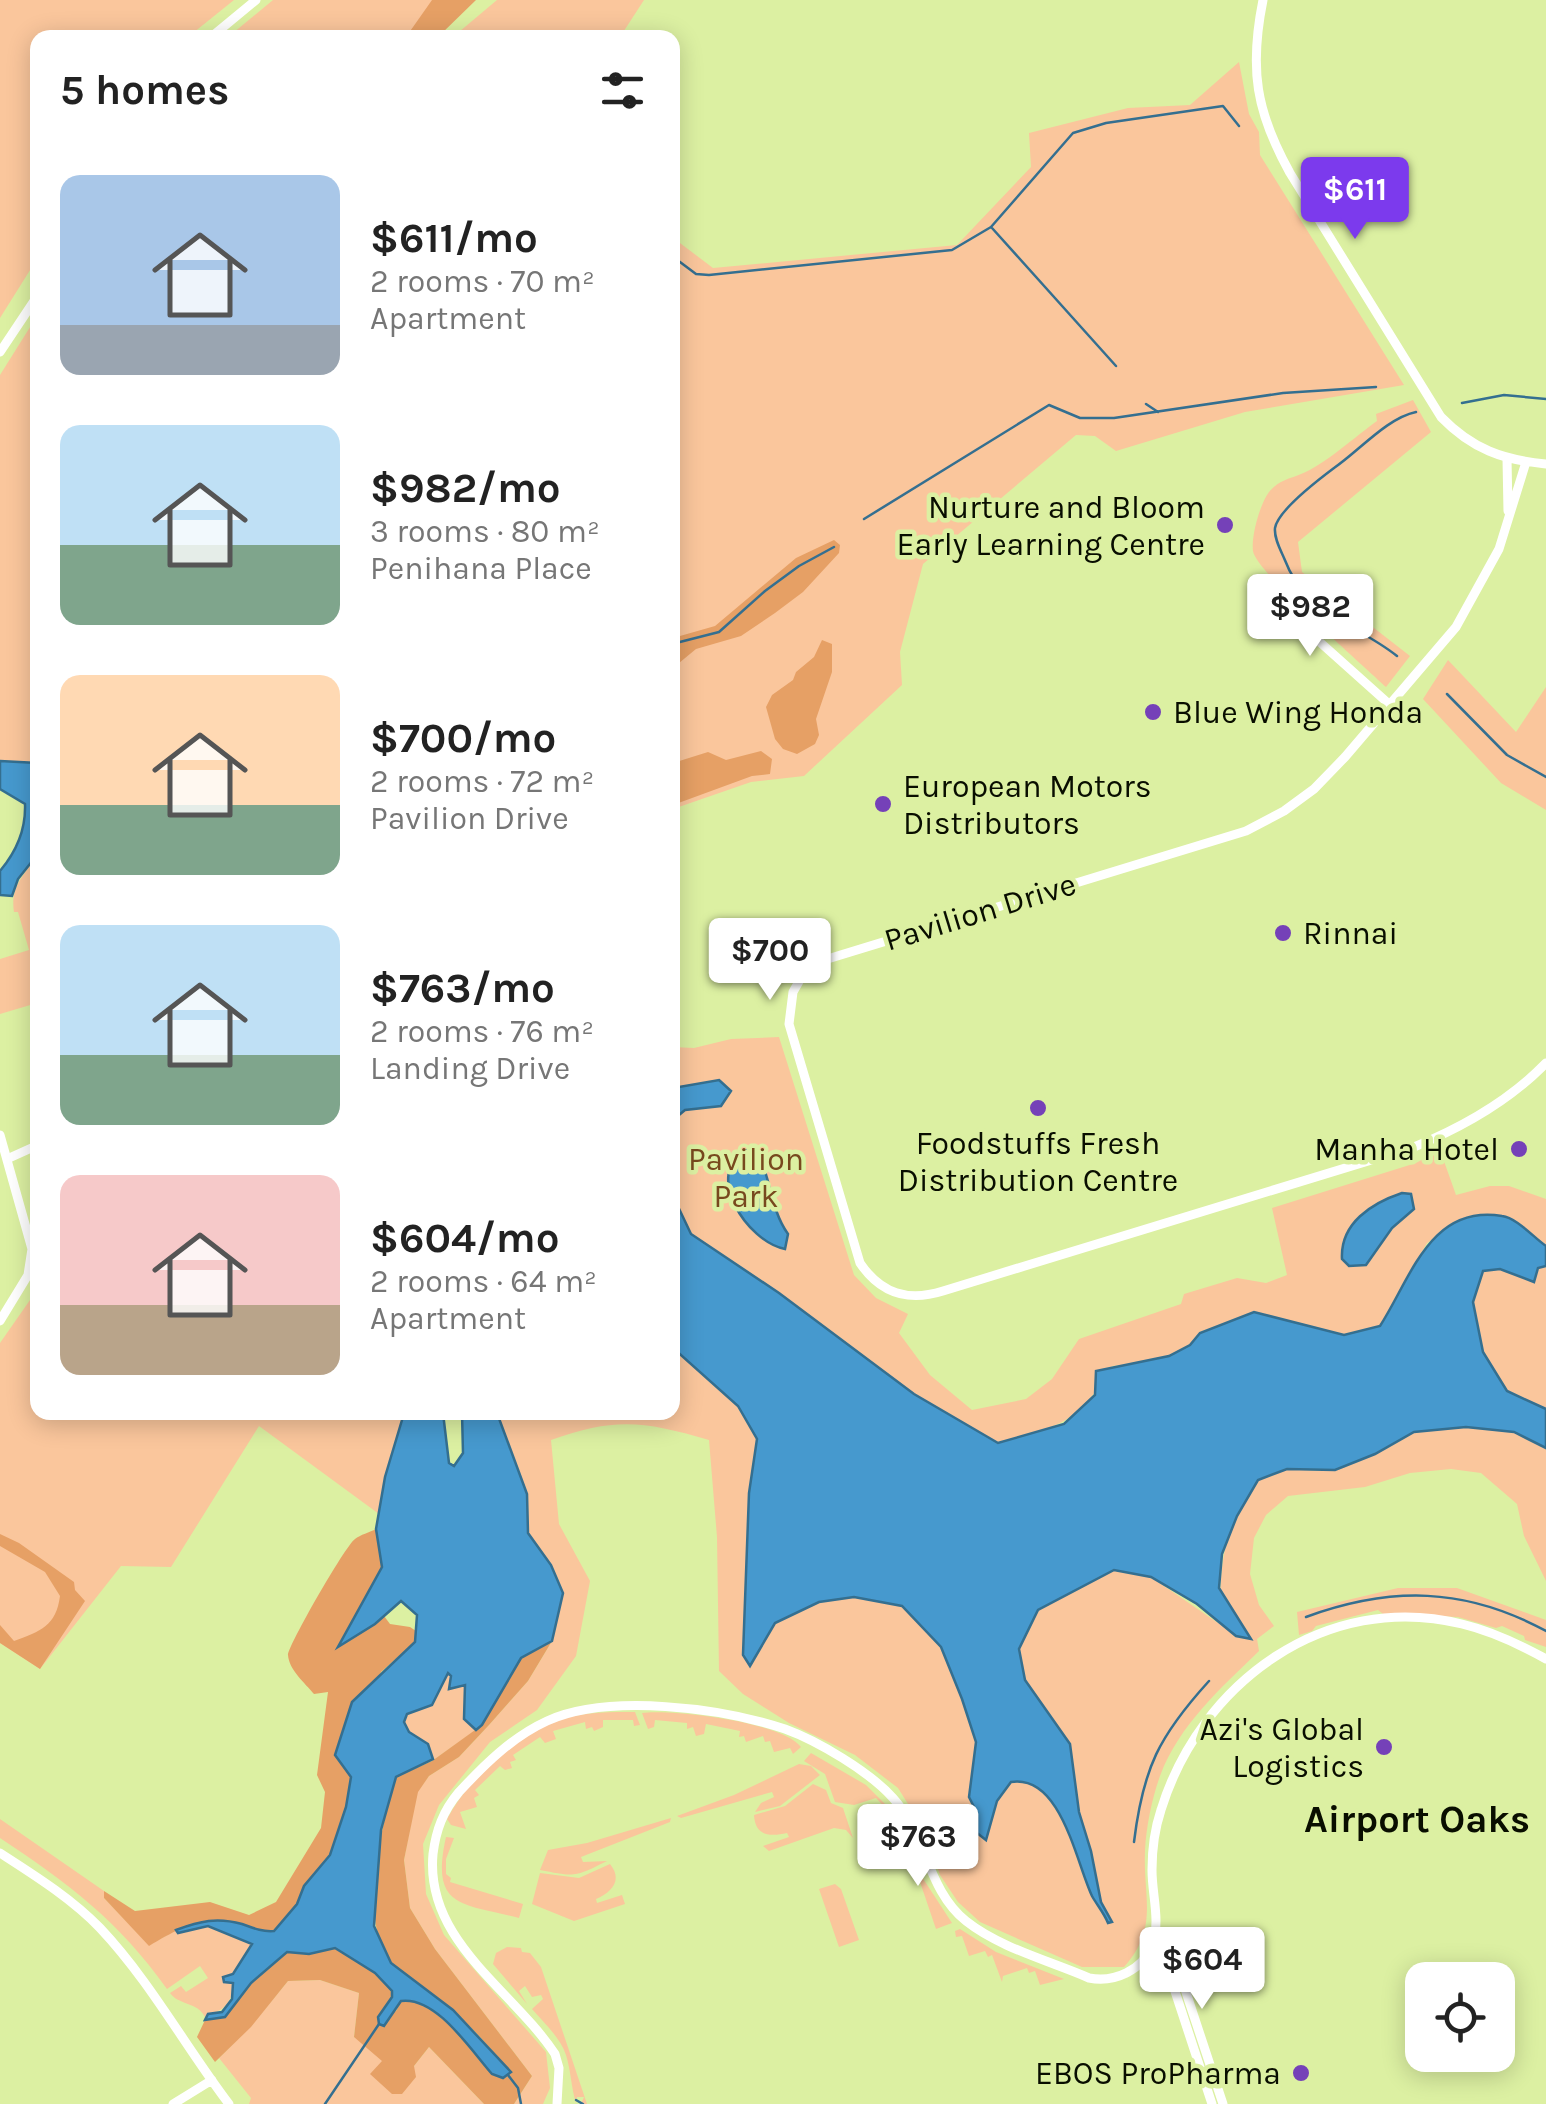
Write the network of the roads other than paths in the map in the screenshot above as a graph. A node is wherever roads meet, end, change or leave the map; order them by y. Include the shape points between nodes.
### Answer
1 (256, 0) edge
2 (1264, 0) edge
3 (220, 30) edge
4 (30, 307) edge
5 (0, 352) edge
6 (1507, 459) junction
7 (1526, 462) junction
8 (1546, 464) edge
9 (1508, 514) junction
10 (1256, 585) dead end
11 (1389, 704) junction
12 (1546, 1063) edge
13 (0, 1135) edge
14 (30, 1148) edge
15 (7, 1159) junction
16 (30, 1235) edge
17 (30, 1271) edge
18 (0, 1320) edge
19 (1546, 1659) edge
20 (0, 1853) edge
21 (1151, 1947) junction
22 (212, 2080) junction
23 (560, 2103) edge
24 (173, 2104) edge
25 (229, 2104) edge
26 (1212, 2104) edge
27 (1223, 2104) edge

1 - 3 street
2 - 6 street via 1255,72 1276,149 1442,417 1471,443
4 - 5 street
6 - 7 street
6 - 9 street, Pavilion Drive
7 - 8 street
7 - 9 street, Pavilion Drive
9 - 11 street, Pavilion Drive via 1499,550 1456,628
10 - 11 street
11 - 12 street, Pavilion Drive via 1314,789 1246,831 809,969 793,992 789,1024 860,1263 888,1291 925,1296 1414,1148 1489,1110
13 - 15 street
14 - 15 street
15 - 16 street
17 - 18 street
19 - 21 street via 1462,1624 1394,1619 1335,1629 1266,1662 1197,1729 1172,1778 1154,1851
20 - 22 street via 96,1924
21 - 23 street via 1130,1971 1098,1980 978,1930 936,1882 895,1800 846,1762 786,1730 698,1710 634,1706 577,1712 516,1740 472,1777 441,1818 432,1862 436,1902 451,1933 555,2054
21 - 26 street via 1169,1973
21 - 27 street via 1170,1954 1179,1971
22 - 24 street
22 - 25 street

